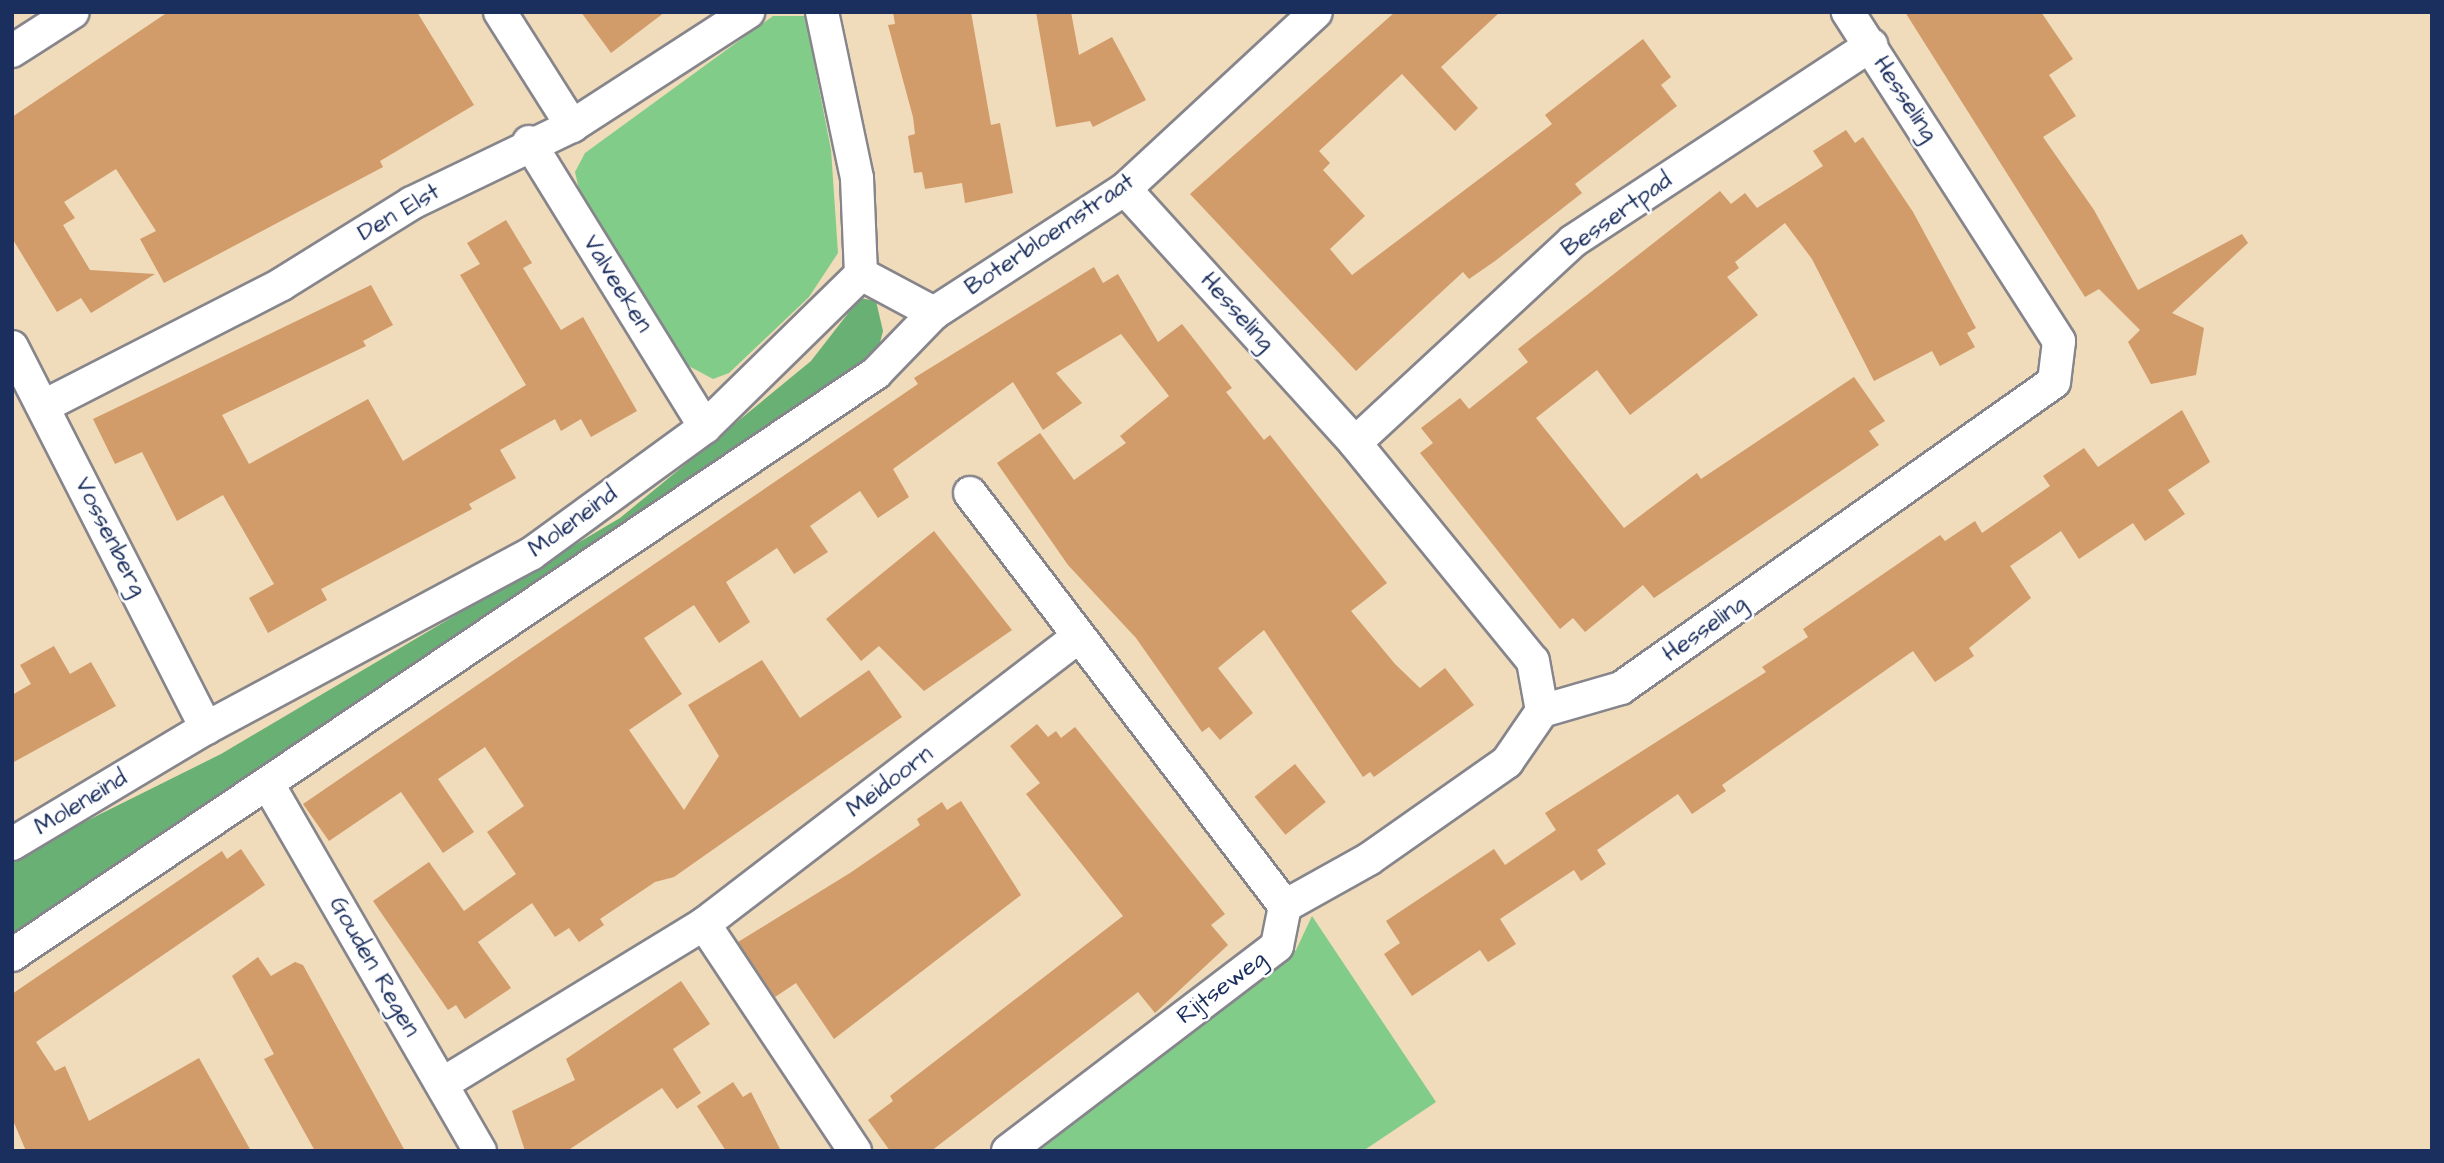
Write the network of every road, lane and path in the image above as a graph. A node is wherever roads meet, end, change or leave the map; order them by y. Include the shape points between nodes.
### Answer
1 (74, 12) edge
2 (500, 12) edge
3 (748, 12) edge
4 (822, 12) edge
5 (1316, 12) edge
6 (1848, 12) edge
7 (1871, 46) junction
8 (12, 51) edge
9 (572, 127) junction
10 (529, 142) junction
11 (1125, 189) junction
12 (862, 274) junction
13 (933, 313) junction
14 (12, 347) edge
15 (44, 406) junction
16 (705, 427) junction
17 (1356, 443) junction
18 (970, 493) dead end
19 (1076, 639) junction
20 (1542, 711) junction
21 (206, 728) junction
22 (268, 784) junction
23 (12, 844) edge
24 (1285, 906) junction
25 (704, 924) junction
26 (12, 955) edge
27 (442, 1084) junction
28 (480, 1151) edge
29 (855, 1151) edge
30 (1008, 1151) edge

1 - 8 street
2 - 9 street
3 - 9 street, Den Elst
4 - 12 street via 857,178
5 - 11 street, Boterbloemstraat
6 - 7 street, Hesseling
7 - 17 street, Bessertpad via 1573,241
7 - 20 street, Hesseling via 2059,341 2054,382 1621,688
9 - 10 street, Den Elst
10 - 15 street, Den Elst via 282,284
10 - 16 street, Valveeken
11 - 13 street, Boterbloemstraat
11 - 17 street, Hesseling
12 - 13 street
12 - 16 street, Moleneind
13 - 22 street, Moleneind via 876,373
14 - 15 street, Vossenberg
15 - 21 street, Vossenberg
16 - 21 street, Moleneind via 531,554
17 - 20 street, Hesseling via 1533,661
18 - 19 street
19 - 24 street
19 - 25 street, Meidoorn
20 - 24 street via 1507,762 1369,859
21 - 23 street, Moleneind
22 - 26 street, Moleneind
22 - 27 street, Gouden Regen
24 - 30 street, Rijtseweg via 1277,946
25 - 27 street, Meidoorn
25 - 29 street
27 - 28 street, Gouden Regen

